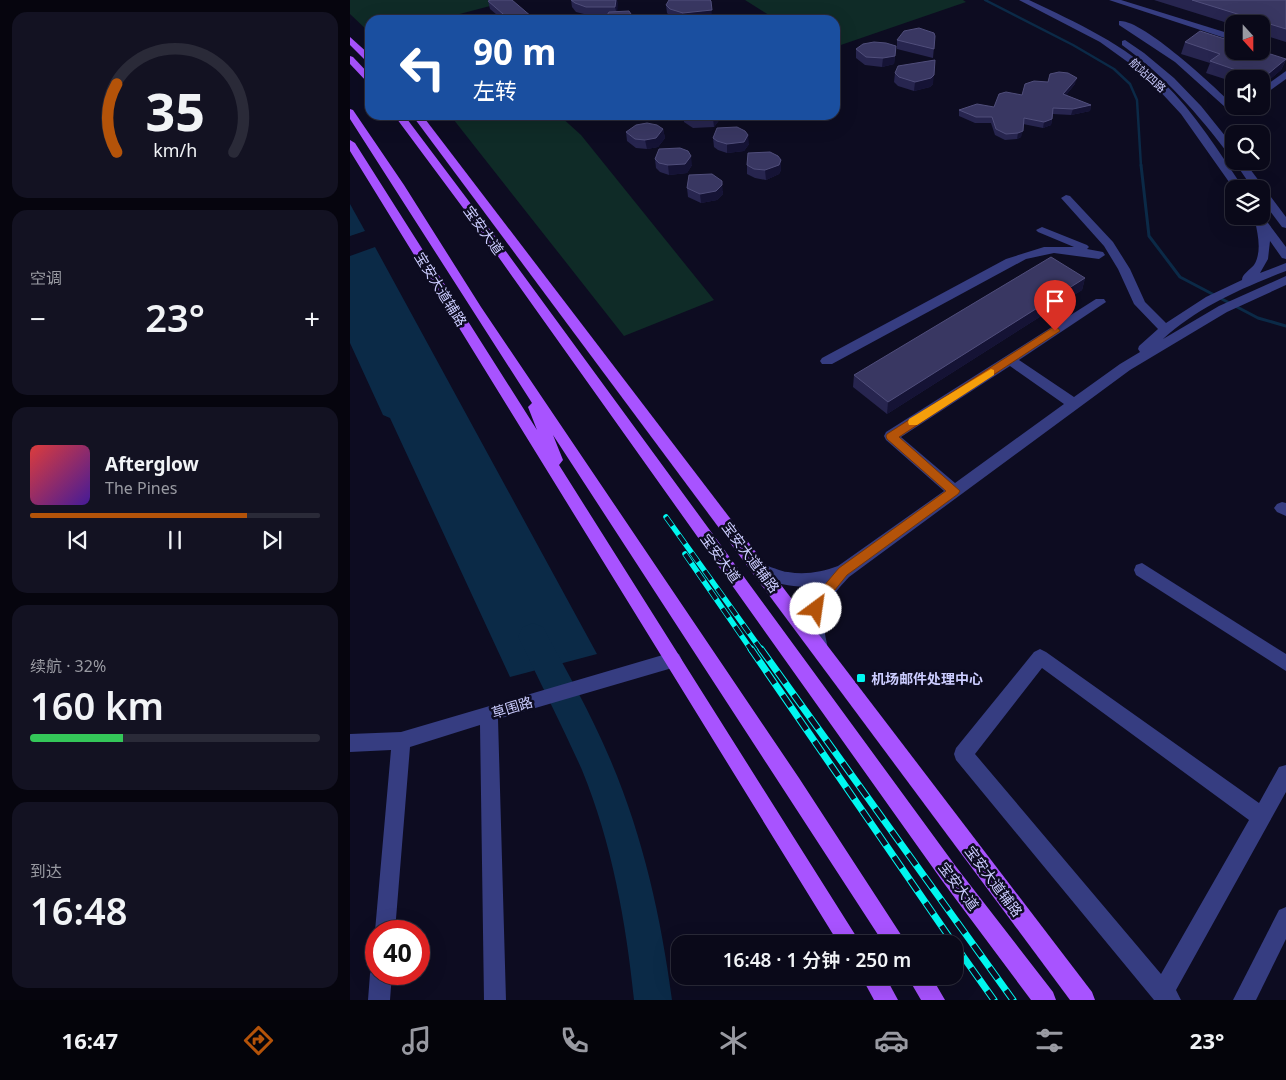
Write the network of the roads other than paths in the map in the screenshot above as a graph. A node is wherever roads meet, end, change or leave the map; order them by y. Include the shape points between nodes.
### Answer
1 (1023, 0) edge
2 (1041, 0) edge
3 (1113, 0) edge
4 (1122, 23) dead end
5 (1225, 35) edge
6 (350, 40) edge
7 (365, 55) edge
8 (350, 58) edge
9 (365, 74) edge
10 (1286, 74) edge
11 (1270, 87) edge
12 (1225, 99) edge
13 (1225, 106) edge
14 (1198, 108) junction
15 (350, 112) edge
16 (403, 120) edge
17 (421, 120) edge
18 (1225, 142) edge
19 (350, 143) edge
20 (1232, 180) edge
21 (1066, 198) dead end
22 (1270, 203) edge
23 (1277, 212) junction
24 (1286, 221) edge
25 (479, 222) junction
26 (1261, 225) edge
27 (1264, 225) edge
28 (1286, 225) edge
29 (1042, 230) dead end
30 (518, 248) junction
31 (1099, 255) junction
32 (1286, 255) edge
33 (1286, 266) edge
34 (1124, 269) junction
35 (1286, 280) edge
36 (1237, 285) junction
37 (1286, 291) edge
38 (1246, 297) junction
39 (1100, 302) dead end
40 (1165, 329) junction
41 (1010, 360) junction
42 (827, 362) dead end
43 (1125, 367) junction
44 (526, 382) junction
45 (1074, 404) junction
46 (954, 491) junction
47 (568, 492) junction
48 (760, 570) junction
49 (1142, 570) dead end
50 (843, 572) junction
51 (822, 652) junction
52 (673, 660) junction
53 (1286, 663) edge
54 (489, 714) junction
55 (401, 741) junction
56 (350, 743) edge
57 (1286, 774) edge
58 (1262, 817) junction
59 (1286, 917) edge
60 (386, 920) edge
61 (845, 935) edge
62 (891, 935) edge
63 (380, 985) edge
64 (878, 985) edge
65 (924, 985) edge
66 (1166, 996) edge
67 (379, 1000) edge
68 (495, 1000) edge
69 (887, 1000) edge
70 (934, 1000) edge
71 (1045, 1000) edge
72 (1084, 1000) edge
73 (1244, 1000) edge

1 - 20 street, 航站四路 via 1110,45 1147,72 1175,101
2 - 14 street, 航站四路 via 1099,28 1138,52 1167,75
3 - 5 street
4 - 12 street via 1168,51
6 - 7 main road
8 - 9 main road
10 - 11 street
13 - 14 street
14 - 18 street, 航站四路
15 - 44 main road
16 - 25 main road, 宝安大道
17 - 30 main road, 宝安大道辅路
19 - 47 main road, 宝安大道辅路
21 - 34 street via 1101,234
22 - 23 street
23 - 24 street
23 - 28 street
25 - 30 main road
25 - 71 main road, 宝安大道 via 950,875
26 - 36 street via 1266,247 1262,263
27 - 32 street
29 - 31 street
30 - 48 main road, 宝安大道辅路
31 - 34 street
31 - 42 street via 1056,249 1028,254
33 - 36 street
34 - 40 street via 1140,304
35 - 38 street
36 - 40 street via 1200,304
37 - 38 street
38 - 43 street
39 - 41 street
40 - 43 street
41 - 45 street
41 - 46 street via 891,436
43 - 45 street
44 - 47 main road
44 - 62 main road
45 - 46 street
46 - 50 street
47 - 52 main road, 宝安大道辅路
48 - 50 street via 795,582 824,579
48 - 51 main road, 宝安大道辅路
49 - 53 street
50 - 51 street via 826,591 816,609 815,633
51 - 72 main road, 宝安大道辅路
52 - 54 street, 草围路
52 - 61 main road, 宝安大道辅路
54 - 55 street, 草围路
54 - 68 street
55 - 56 street, 草围路
55 - 60 street
57 - 58 street
58 - 66 street
58 - 66 street via 1040,657 963,754
59 - 73 street
63 - 67 street
64 - 69 main road
65 - 70 main road

